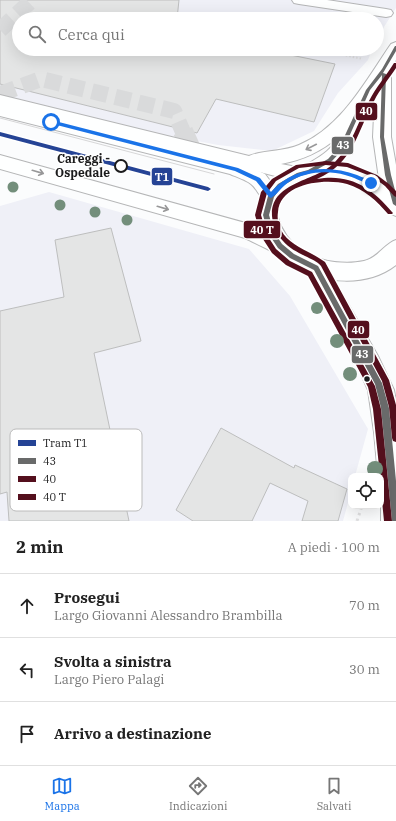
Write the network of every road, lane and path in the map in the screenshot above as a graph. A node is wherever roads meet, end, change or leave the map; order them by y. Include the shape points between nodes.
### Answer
1 (299, 0) edge
2 (373, 0) edge
3 (373, 12) edge
4 (391, 15) edge
5 (396, 47) edge
6 (349, 56) edge
7 (368, 60) dead end
8 (384, 69) junction
9 (368, 90) junction
10 (0, 100) edge
11 (0, 110) edge
12 (241, 160) junction
13 (0, 162) edge
14 (304, 173) junction
15 (271, 196) junction
16 (396, 204) edge
17 (396, 208) edge
18 (280, 246) junction
19 (396, 249) edge
20 (316, 268) junction
21 (369, 364) junction
22 (396, 394) edge
23 (361, 509) edge
24 (357, 521) edge
25 (396, 521) edge

1 - 3 main road
2 - 4 main road via 380,2
5 - 8 main road
6 - 7 path
8 - 9 main road
8 - 16 main road via 382,137 388,176
9 -> 12 main road via 338,127 312,147 302,152 268,159
9 - 14 main road via 342,147 330,160
10 - 12 main road
11 - 15 main road via 236,170 258,179
12 - 14 main road
13 -> 18 main road via 251,232
14 - 15 main road via 280,185
14 - 17 main road via 332,171 359,177 382,191
15 - 18 main road via 266,215 271,234
18 - 20 main road via 292,256
19 - 20 main road via 387,260 362,271 332,272
20 - 21 main road
21 - 22 main road
21 - 25 main road via 383,399
23 - 24 path

